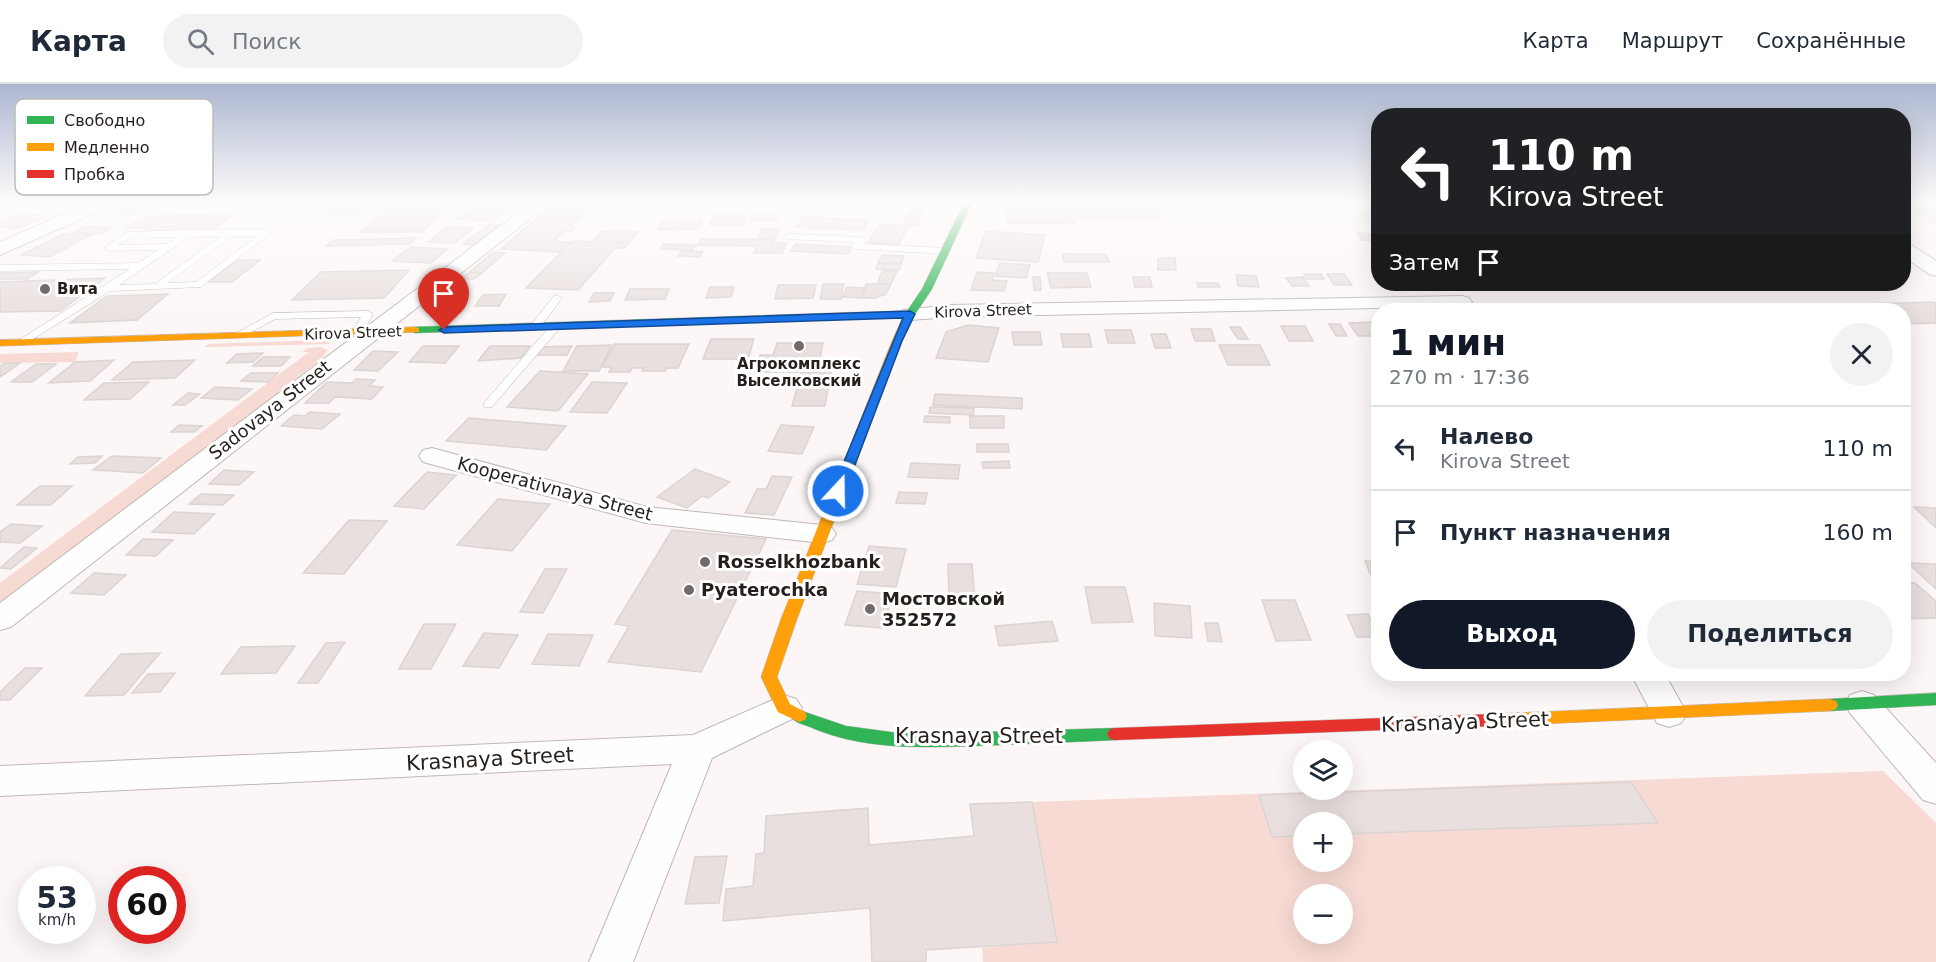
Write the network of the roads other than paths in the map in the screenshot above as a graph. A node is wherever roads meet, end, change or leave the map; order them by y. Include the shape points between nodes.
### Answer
1 (114, 244) edge
2 (174, 244) edge
3 (216, 244) edge
4 (252, 244) edge
5 (484, 244) edge
6 (858, 244) edge
7 (948, 244) edge
8 (170, 247) junction
9 (108, 248) junction
10 (945, 251) junction
11 (1911, 254) edge
12 (78, 266) junction
13 (140, 266) junction
14 (0, 268) edge
15 (1936, 270) edge
16 (156, 287) junction
17 (108, 288) junction
18 (557, 298) dead end
19 (1461, 299) edge
20 (910, 314) junction
21 (535, 327) junction
22 (555, 327) junction
23 (366, 332) junction
24 (237, 336) junction
25 (21, 342) junction
26 (0, 343) edge
27 (488, 405) dead end
28 (432, 456) dead end
29 (822, 534) junction
30 (0, 619) edge
31 (1652, 681) edge
32 (1936, 699) edge
33 (1862, 704) junction
34 (784, 708) junction
35 (1669, 714) junction
36 (697, 749) junction
37 (0, 781) edge
38 (1936, 789) edge
39 (611, 962) edge

1 - 9 lane
2 - 8 lane
3 - 16 lane
4 - 16 lane via 198,285
5 - 23 street, Sadovaya Street
6 - 10 lane
7 - 10 main road
8 - 9 lane
8 - 13 lane
9 - 12 lane
10 - 20 main road
11 - 15 street
12 - 13 lane
12 - 14 lane
13 - 17 lane
16 - 17 lane
17 - 25 lane
18 - 21 lane
19 - 20 street, Kirova Street
20 - 22 main road, Kirova Street
20 - 29 main road
21 - 22 main road, Kirova Street
21 - 23 main road, Kirova Street
22 - 27 lane
23 - 24 main road, Kirova Street
23 - 24 lane via 368,314 273,316
23 - 30 street, Sadovaya Street
24 - 25 main road, Kirova Street
25 - 26 main road, Kirova Street
28 - 29 street, Kooperativnaya Street via 646,515
29 - 34 main road via 769,677
31 - 35 street
32 - 33 main road, Krasnaya Street
33 - 35 main road, Krasnaya Street
33 - 38 street
34 - 35 main road, Krasnaya Street via 819,726 863,735 933,741
34 - 36 street, Krasnaya Street
36 - 37 street, Krasnaya Street
36 - 39 street

